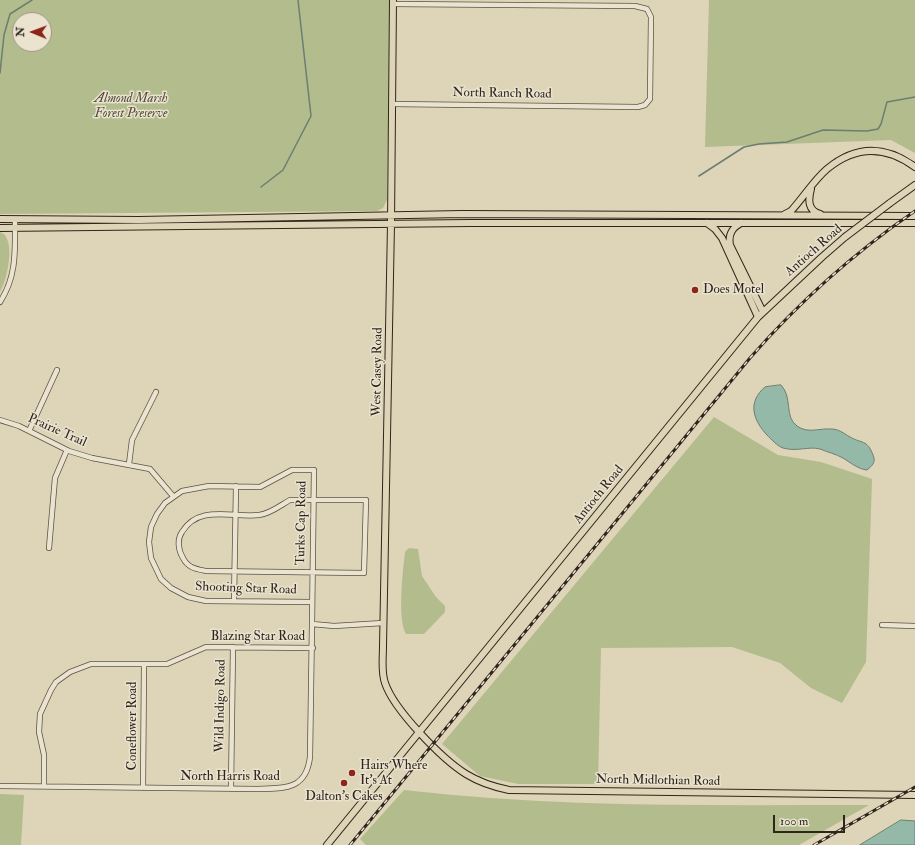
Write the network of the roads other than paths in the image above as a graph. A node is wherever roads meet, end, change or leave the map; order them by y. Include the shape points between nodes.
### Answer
1 (393, 2) edge
2 (392, 104) junction
3 (915, 167) edge
4 (915, 185) edge
5 (811, 188) junction
6 (782, 215) junction
7 (391, 216) junction
8 (824, 216) junction
9 (915, 216) edge
10 (0, 220) edge
11 (15, 220) junction
12 (707, 223) junction
13 (742, 223) junction
14 (915, 223) edge
15 (392, 224) junction
16 (0, 228) edge
17 (15, 228) junction
18 (0, 302) edge
19 (763, 312) junction
20 (758, 317) junction
21 (58, 370) dead end
22 (156, 392) dead end
23 (0, 420) edge
24 (29, 431) junction
25 (67, 450) junction
26 (129, 464) junction
27 (314, 470) joint
28 (236, 486) junction
29 (173, 496) junction
30 (313, 500) junction
31 (235, 515) junction
32 (49, 548) dead end
33 (234, 572) junction
34 (312, 573) junction
35 (234, 601) junction
36 (311, 602) junction
37 (383, 623) junction
38 (312, 624) junction
39 (882, 625) dead end
40 (915, 626) edge
41 (233, 647) junction
42 (312, 648) junction
43 (144, 664) junction
44 (421, 732) junction
45 (0, 786) edge
46 (44, 786) junction
47 (143, 788) junction
48 (231, 788) junction
49 (915, 795) edge
50 (327, 845) edge

1 - 2 main road, West Casey Road
1 - 2 street, North Ranch Road via 635,6 647,9 650,14 651,30 649,101 645,105 638,107
2 - 7 main road, West Casey Road
3 - 5 main road via 892,153 867,151 841,159 826,170
4 - 19 main road, Antioch Road, bridge via 845,237
5 - 6 main road via 791,211
5 - 8 main road via 810,205 814,212
6 - 7 main road
6 - 8 main road
7 - 11 main road
7 - 15 main road, West Casey Road
8 - 9 main road
10 - 11 main road
11 - 17 street
12 - 13 main road
12 - 15 main road
12 - 20 main road via 722,238
13 - 14 main road
13 - 19 main road via 730,232 730,245
15 - 17 main road
15 - 37 main road, West Casey Road
16 - 17 main road
17 - 18 street via 15,266
19 - 20 main road, Antioch Road
20 - 44 main road, Antioch Road
21 - 24 street
22 - 26 street via 132,440
23 - 24 street, Prairie Trail
24 - 25 street, Prairie Trail
25 - 26 street, Prairie Trail via 92,458
25 - 32 street via 55,478
26 - 29 street, Prairie Trail via 150,469
27 - 28 street, Shooting Star Road via 292,470 260,487
27 - 30 street, Turks Cap Road
28 - 29 street, Shooting Star Road via 199,486
28 - 31 street
29 - 35 street, Shooting Star Road via 157,514 150,535 151,558 158,573 171,588 188,597 206,601
30 - 31 street via 290,500 258,515
30 - 34 street, Turks Cap Road
30 - 34 street via 366,500 364,573
31 - 33 street
31 - 33 street via 204,515 195,518 181,534 178,545 183,558 192,568
33 - 34 street
33 - 35 street
34 - 36 street, Turks Cap Road
35 - 36 street, Shooting Star Road
36 - 38 street, Turks Cap Road
37 - 38 street via 334,626
37 - 44 main road, West Casey Road via 385,682 394,701
38 - 42 street, North Harris Road
39 - 40 street
41 - 42 street, Blazing Star Road
41 - 43 street, Blazing Star Road via 206,647 174,662
41 - 48 street, Wild Indigo Road
42 - 48 street, North Harris Road via 311,750 307,772 300,781 284,789
43 - 46 street, Blazing Star Road via 91,664 70,672 56,682 45,699 40,714
43 - 47 street, Coneflower Road
44 - 49 main road, North Midlothian Road via 465,774 509,790
44 - 50 main road, Antioch Road
45 - 46 street, North Harris Road
46 - 47 street, North Harris Road
47 - 48 street, North Harris Road

